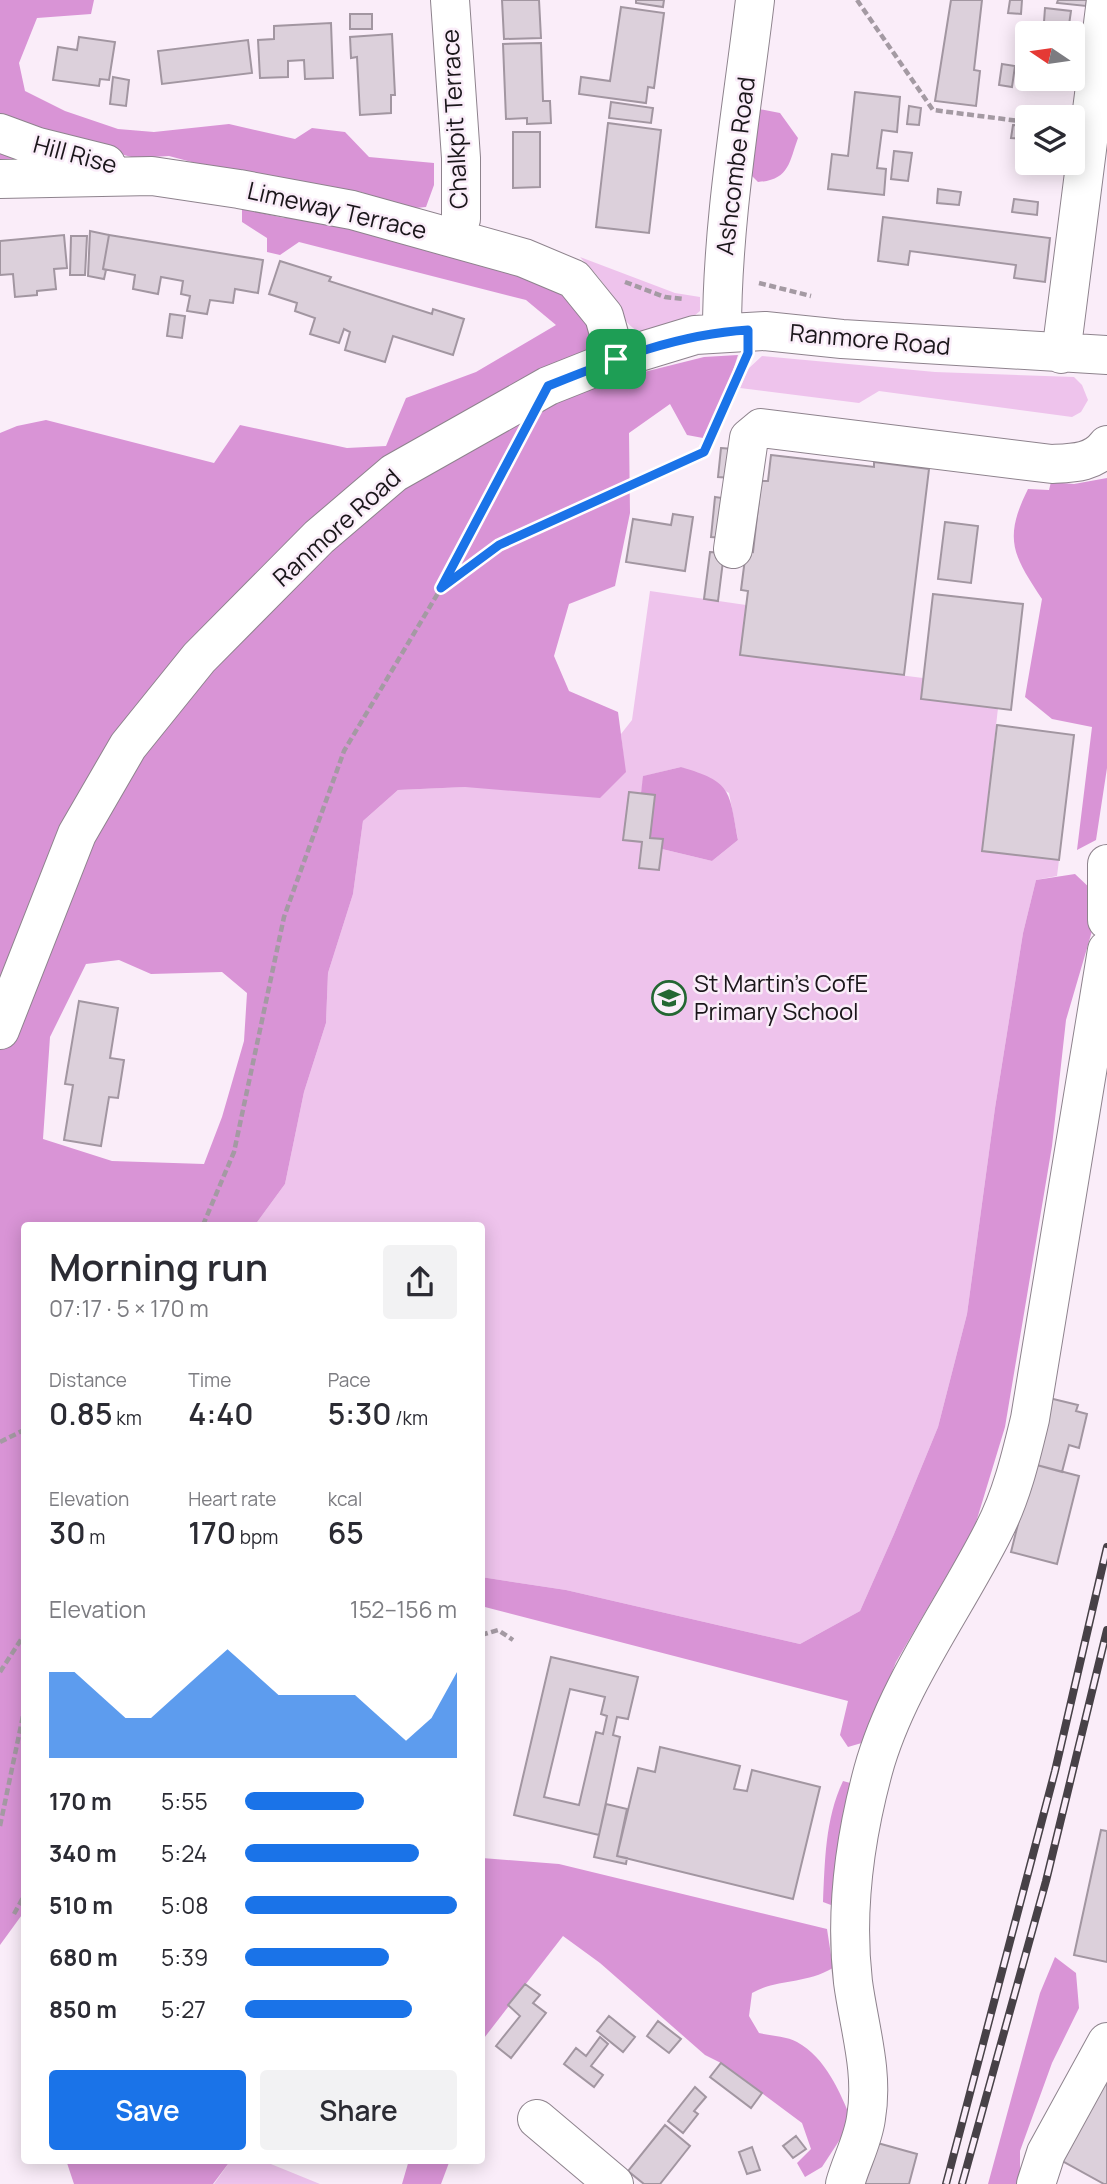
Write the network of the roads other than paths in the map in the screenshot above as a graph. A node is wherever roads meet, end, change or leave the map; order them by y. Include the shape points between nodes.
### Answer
1 (450, 0) edge
2 (755, 0) edge
3 (1106, 0) edge
4 (0, 132) edge
5 (152, 176) junction
6 (0, 179) edge
7 (454, 238) junction
8 (735, 331) junction
9 (1061, 354) junction
10 (1107, 355) edge
11 (616, 359) junction
12 (1107, 447) edge
13 (733, 549) dead end
14 (1107, 864) edge
15 (1107, 920) edge
16 (1107, 950) edge
17 (0, 1030) edge
18 (1107, 2042) edge
19 (537, 2119) dead end
20 (839, 2181) edge
21 (614, 2184) edge
22 (1036, 2184) edge

1 - 7 street, Chalkpit Terrace via 461,158 461,219
2 - 8 street, Ashcombe Road via 723,280
3 - 9 street
4 - 5 street, Hill Rise via 38,147
5 - 6 street, Limeway Terrace
5 - 7 street, Limeway Terrace via 352,210
7 - 11 street, Limeway Terrace via 524,258 574,279 604,316
8 - 9 street, Ranmore Road
8 - 11 street, Ranmore Road via 695,335
9 - 10 street, Ranmore Road
11 - 17 street, Ranmore Road via 548,386 394,473 319,537 199,658 128,746 77,834
12 - 13 street via 1076,463 1052,464 761,428 749,438
14 - 15 street
16 - 20 street via 1030,1419 1014,1481 995,1528 899,1705 874,1770 857,1853 850,1934 853,1982 867,2055 866,2119
18 - 22 street via 1046,2153
19 - 21 street

